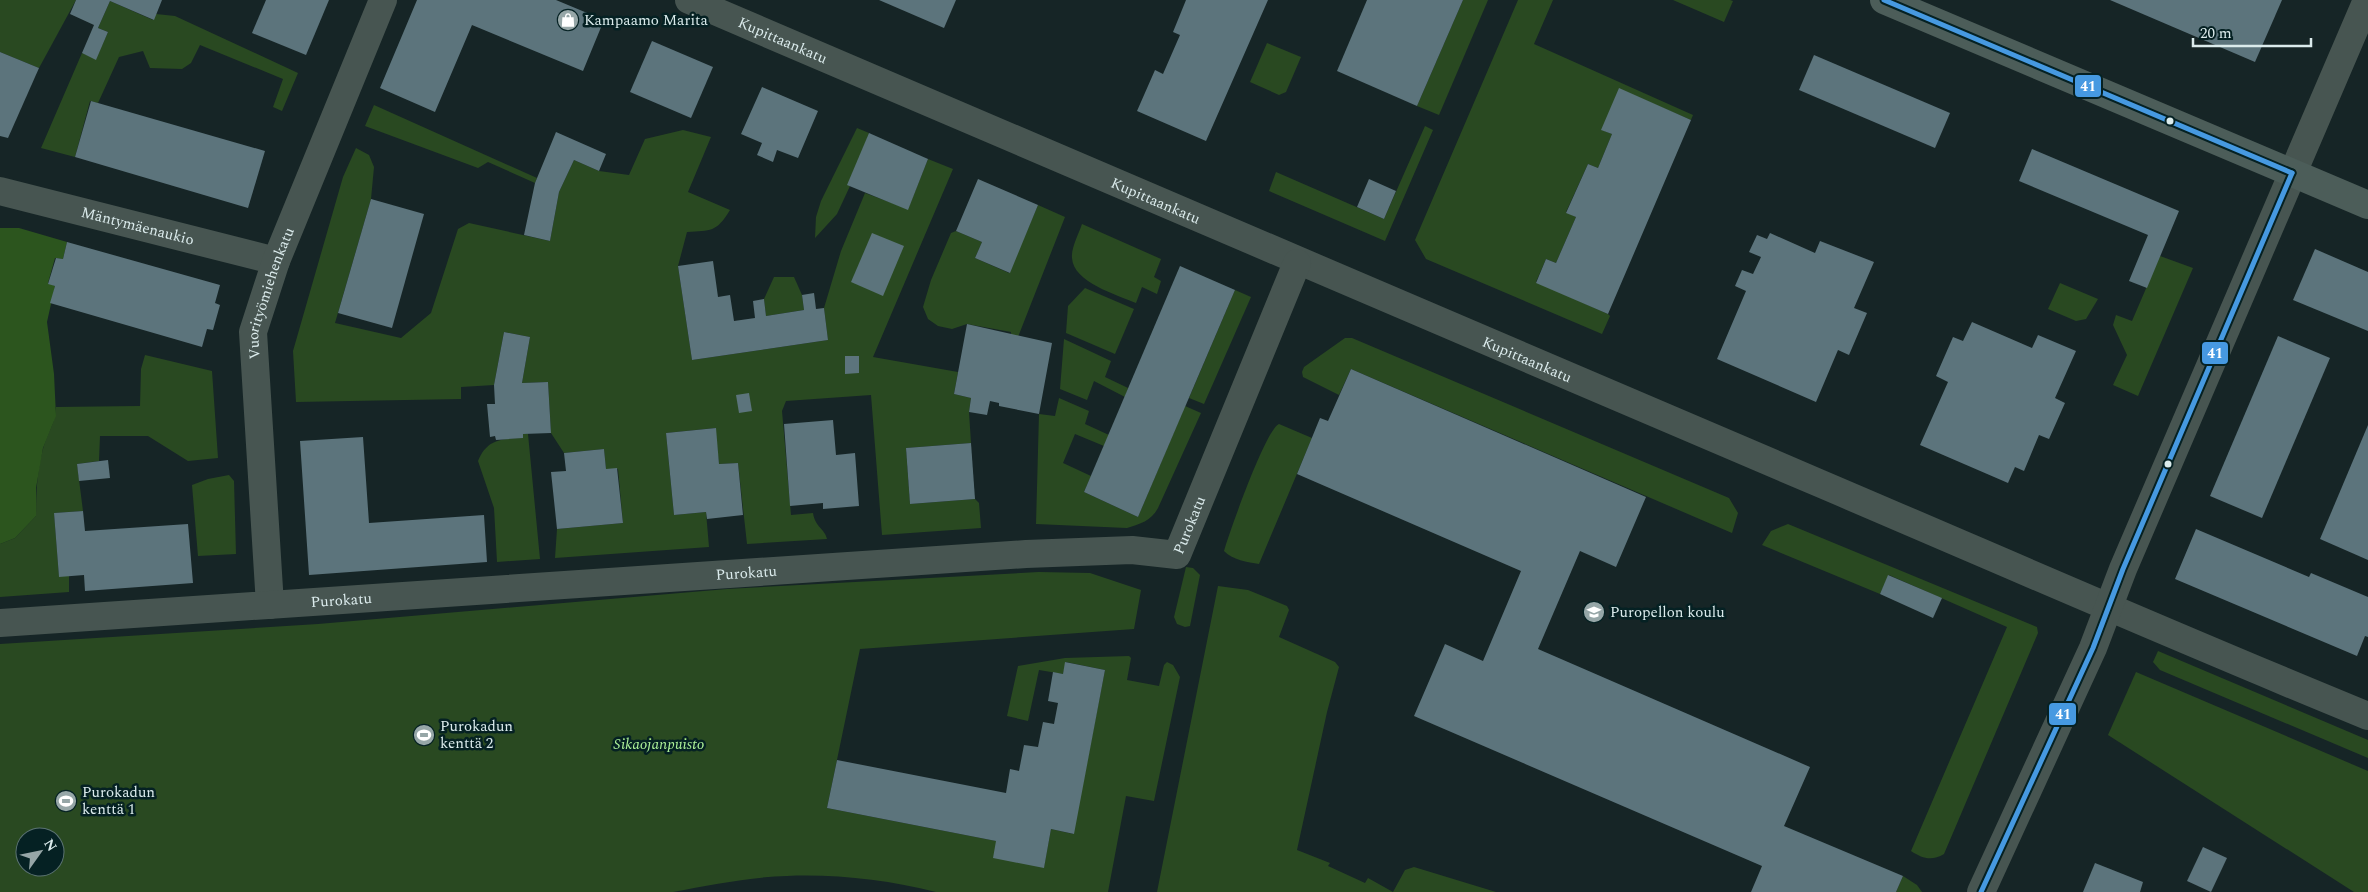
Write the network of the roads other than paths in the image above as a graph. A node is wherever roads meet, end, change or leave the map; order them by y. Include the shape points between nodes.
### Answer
1 (383, 0) edge
2 (689, 0) edge
3 (1884, 0) edge
4 (2367, 0) edge
5 (2292, 173) junction
6 (0, 191) edge
7 (2368, 206) edge
8 (276, 261) junction
9 (1298, 263) junction
10 (270, 605) junction
11 (2109, 608) junction
12 (0, 623) edge
13 (2368, 716) edge
14 (1981, 892) edge

1 - 8 street, Vuorityömiehenkatu
2 - 9 street, Kupittaankatu
3 - 5 main road
4 - 5 street
5 - 7 main road
5 - 11 street
6 - 8 street, Mäntymäenaukio
8 - 10 street, Vuorityömiehenkatu via 253,332
9 - 10 street, Purokatu via 1177,555 1132,550 1026,554
9 - 11 street, Kupittaankatu
10 - 12 street, Purokatu
11 - 13 street, Kupittaankatu
11 - 14 street

